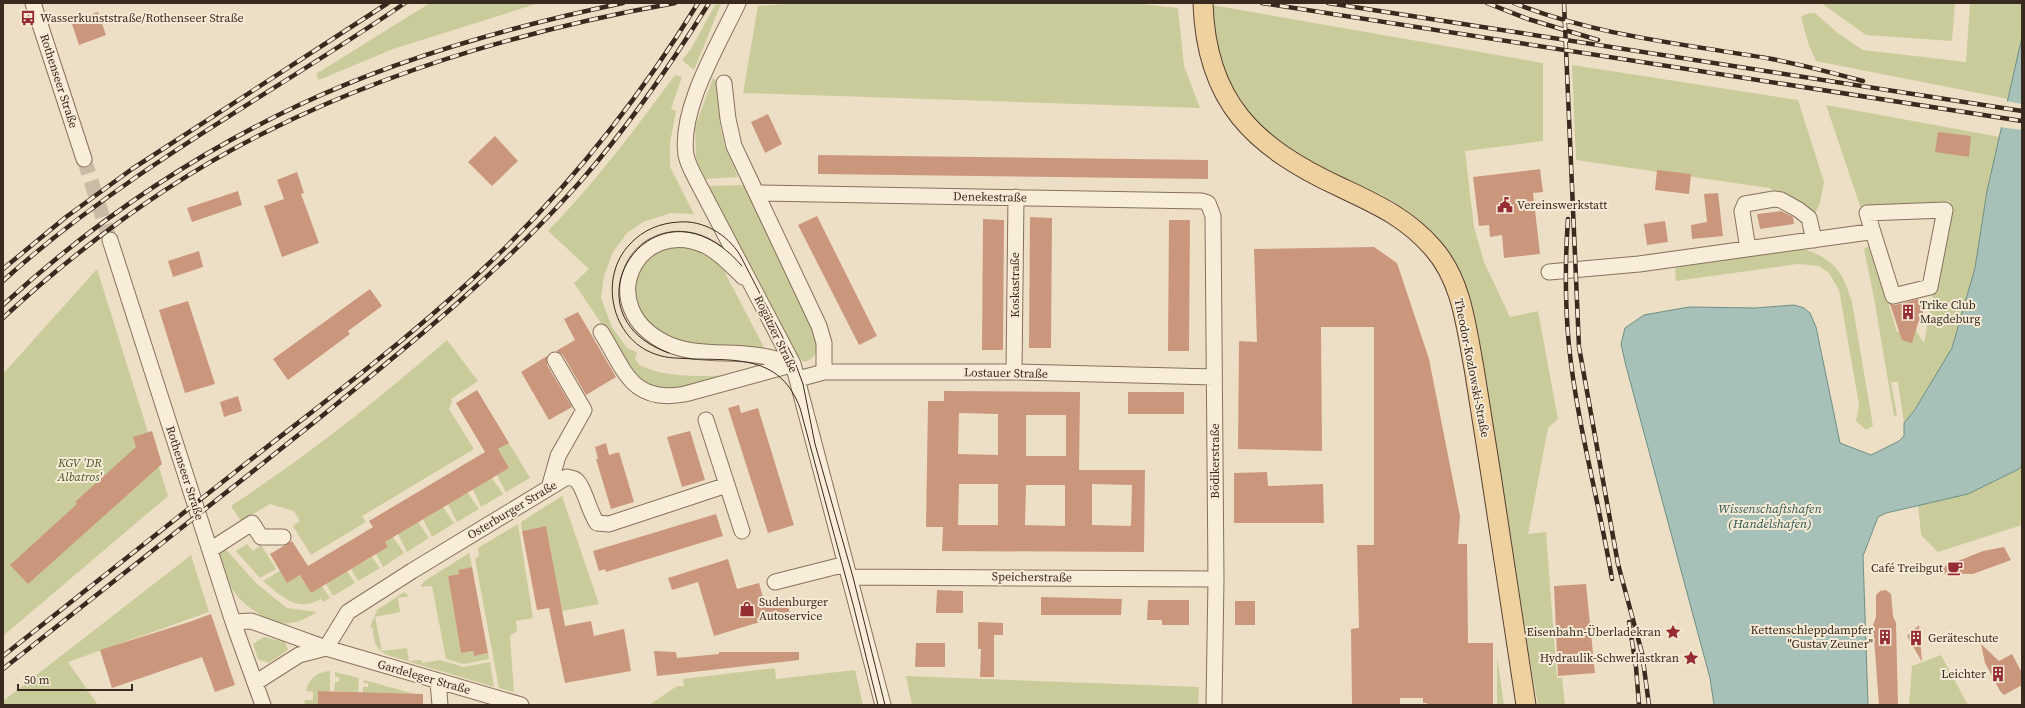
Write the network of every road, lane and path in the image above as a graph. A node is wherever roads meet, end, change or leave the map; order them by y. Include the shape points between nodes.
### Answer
1 (33, 3) edge
2 (738, 3) edge
3 (1202, 3) edge
4 (724, 83) dead end
5 (84, 159) tunnel mouth
6 (757, 193) junction
7 (1016, 197) junction
8 (1868, 213) joint
9 (1213, 216) joint
10 (1869, 232) dead end
11 (110, 240) tunnel mouth
12 (1814, 240) junction
13 (1748, 249) junction
14 (1549, 272) dead end
15 (752, 286) junction
16 (601, 332) dead end
17 (555, 360) dead end
18 (794, 364) junction
19 (824, 372) junction
20 (1014, 372) junction
21 (1214, 377) junction
22 (798, 379) junction
23 (706, 420) dead end
24 (727, 485) junction
25 (549, 488) junction
26 (742, 531) dead end
27 (283, 537) dead end
28 (210, 550) junction
29 (847, 570) junction
30 (1216, 579) junction
31 (775, 582) dead end
32 (234, 622) junction
33 (326, 648) junction
34 (438, 682) junction
35 (255, 683) junction
36 (877, 683) junction
37 (263, 705) edge
38 (440, 705) edge
39 (521, 705) edge
40 (878, 705) edge
41 (883, 705) edge
42 (1214, 705) edge
43 (1526, 705) edge

1 - 5 street, Rothenseer Straße
2 - 15 street, Rogätzer Straße via 694,98 687,121 685,140 690,169
3 - 43 main road, Theodor-Kozlowski-Straße via 1212,64 1224,92 1243,120 1266,144 1287,160 1407,222 1434,249 1453,280 1465,319 1480,403
4 - 6 street via 733,141
6 - 7 street, Denekestraße
6 - 19 street via 820,326 824,343
7 - 9 street, Denekestraße via 1202,200 1210,205
7 - 20 street, Koskastraße
8 - 8 street via 1946,210 1930,286 1893,296
9 - 21 street, Bödikerstraße
10 - 12 street
11 - 28 street, Rothenseer Straße
12 - 13 street
12 - 13 street via 1811,221 1799,210 1778,199 1753,201 1745,204 1742,211
13 - 14 street via 1639,264
15 - 18 street, Rogätzer Straße
15 - 18 street via 711,249 678,240 658,244 642,256 632,270 627,289 636,320 653,335 669,344 698,351 756,355
16 - 18 street via 634,385 654,395 685,394
17 - 25 street via 584,410 558,456
18 - 22 street, Rogätzer Straße
19 - 20 street, Lostauer Straße
19 - 22 street, Lostauer Straße
20 - 21 street, Lostauer Straße
21 - 30 street, Bödikerstraße
22 - 29 street, Rogätzer Straße
23 - 24 street
24 - 25 street, Osterburger Straße via 609,524 597,523 590,514 582,488 576,480 567,477
24 - 26 street
25 - 33 street, Osterburger Straße via 348,612
27 - 28 street via 261,537 252,523
28 - 32 street, Rothenseer Straße
29 - 30 street, Speicherstraße
29 - 31 street, Speicherstraße
29 - 36 street, Rogätzer Straße
30 - 42 street, Bödikerstraße
32 - 33 street, Gardeleger Straße via 251,621
32 - 35 street, Rothenseer Straße
33 - 34 street, Gardeleger Straße
33 - 35 street via 300,655
34 - 38 street
34 - 39 street, Gardeleger Straße
35 - 37 street, Rothenseer Straße
36 - 40 street, Rogätzer Straße
36 - 41 street, Rogätzer Straße

